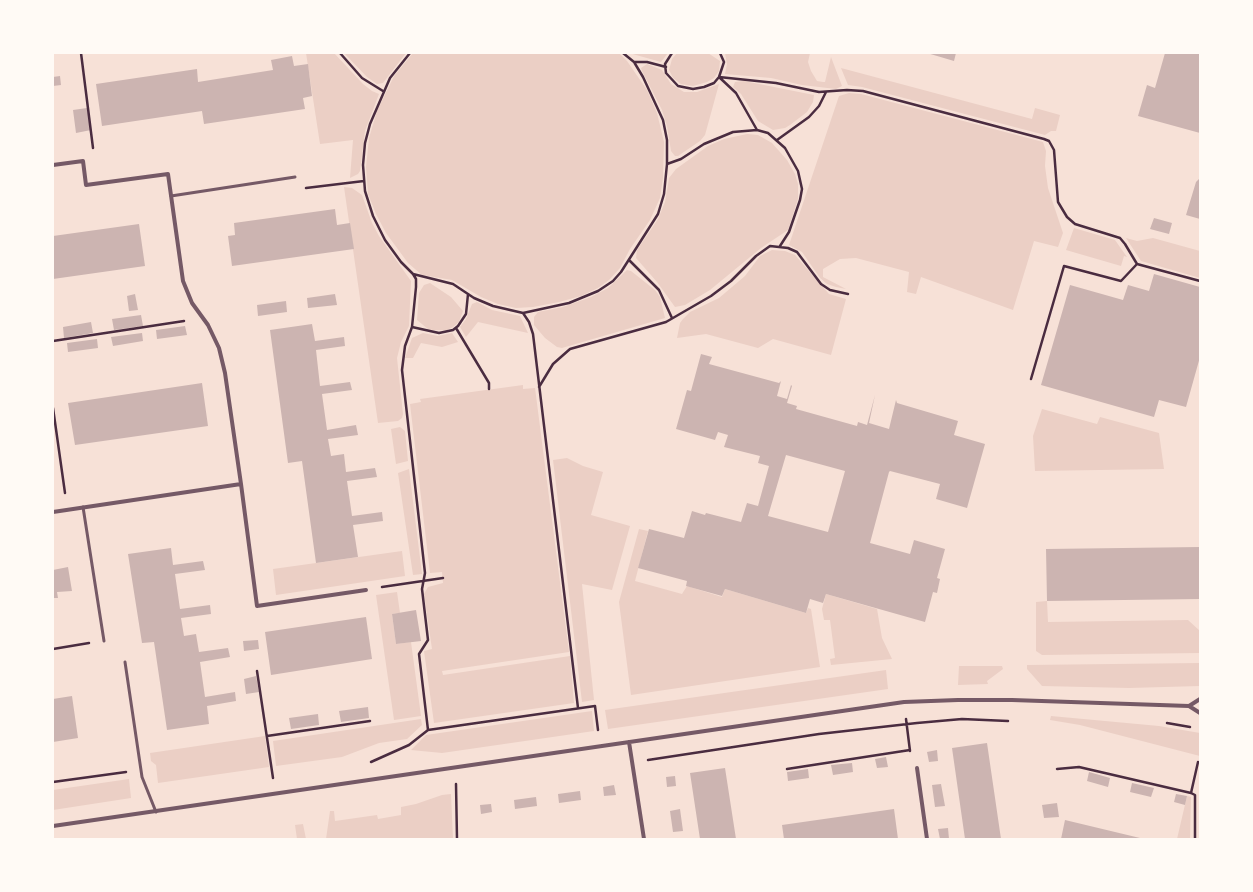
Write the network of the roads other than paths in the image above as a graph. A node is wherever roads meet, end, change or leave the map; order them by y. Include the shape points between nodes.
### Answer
1 (53, 165) edge
2 (295, 177) road end
3 (171, 196) junction
4 (241, 484) junction
5 (83, 507) junction
6 (53, 512) edge
7 (366, 590) road end
8 (104, 641) road end
9 (125, 662) dead end
10 (1200, 699) edge
11 (1190, 706) junction
12 (1200, 713) edge
13 (629, 742) junction
14 (917, 768) road end
15 (156, 812) junction
16 (53, 826) edge
17 (644, 839) edge
18 (927, 839) edge

1 - 3 street via 83,161 86,185 168,174
2 - 3 lane
3 - 4 street via 183,281 192,303 219,348
4 - 5 street
4 - 7 street via 256,606
5 - 6 street
5 - 8 lane
9 - 15 lane via 141,770
10 - 11 street
11 - 12 street
11 - 13 street via 1012,700 904,702
13 - 15 street
13 - 17 street
14 - 18 street
15 - 16 street

